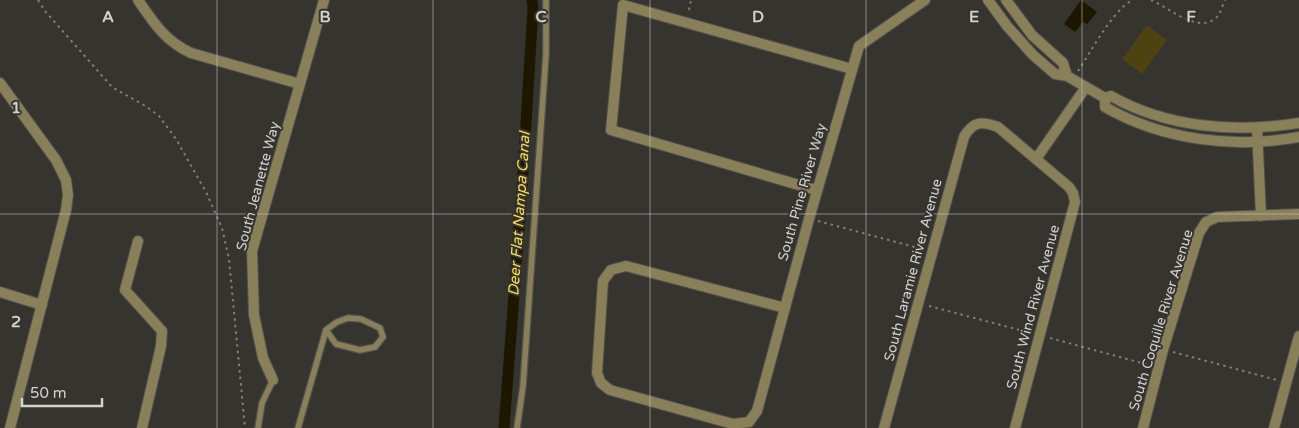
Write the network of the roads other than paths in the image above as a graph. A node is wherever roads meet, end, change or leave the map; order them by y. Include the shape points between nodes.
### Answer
1 (138, 0) edge
2 (324, 0) edge
3 (546, 0) edge
4 (925, 0) edge
5 (988, 0) edge
6 (1006, 0) edge
7 (852, 69) junction
8 (1069, 77) junction
9 (0, 83) edge
10 (300, 84) junction
11 (1086, 87) junction
12 (1105, 98) junction
13 (1299, 123) edge
14 (1257, 128) junction
15 (1299, 137) edge
16 (1257, 141) junction
17 (1036, 159) junction
18 (816, 190) junction
19 (1299, 214) edge
20 (1260, 216) junction
21 (138, 240) dead end
22 (0, 292) edge
23 (42, 305) junction
24 (785, 308) junction
25 (326, 330) junction
26 (1299, 336) edge
27 (273, 380) joint
28 (10, 428) edge
29 (142, 428) edge
30 (258, 428) edge
31 (298, 428) edge
32 (517, 428) edge
33 (884, 428) edge
34 (1015, 428) edge
35 (1143, 428) edge
36 (1274, 428) edge

1 - 10 street via 165,37 178,47
2 - 10 street, South Jeanette Way
3 - 32 lane via 546,54 523,386
4 - 7 street, South Pine River Way via 860,46
5 - 8 street via 1033,55 1055,74
6 - 8 street via 1032,35 1063,63
7 - 18 street, South Pine River Way
7 - 18 street via 623,5 611,130
8 - 11 street
9 - 23 street via 56,160 66,180 66,210
10 - 27 street, South Jeanette Way via 252,251 254,315 263,358
11 - 12 street
11 - 17 street
12 - 14 street via 1111,96 1142,110 1202,125
12 - 16 street via 1105,107 1117,114 1160,130 1201,139
13 - 14 street
14 - 16 street
15 - 16 street
16 - 20 street
17 - 33 street, South Laramie River Avenue via 998,127 987,123 976,124 964,137
17 - 34 street, South Wind River Avenue via 1069,186 1075,202
18 - 24 street, South Pine River Way
19 - 20 street
20 - 35 street, South Coquille River Avenue via 1217,218 1206,222 1199,233
21 - 29 street via 126,290 162,331
22 - 23 street
23 - 28 street
24 - 24 street, South Pine River Way via 757,411 748,422 733,424 610,390 601,383 597,373 603,281 611,270 626,266
25 - 25 lane via 348,318 361,319 380,328 383,337 375,347 360,350 336,344
25 - 31 lane
26 - 36 street
27 - 30 lane via 262,403

